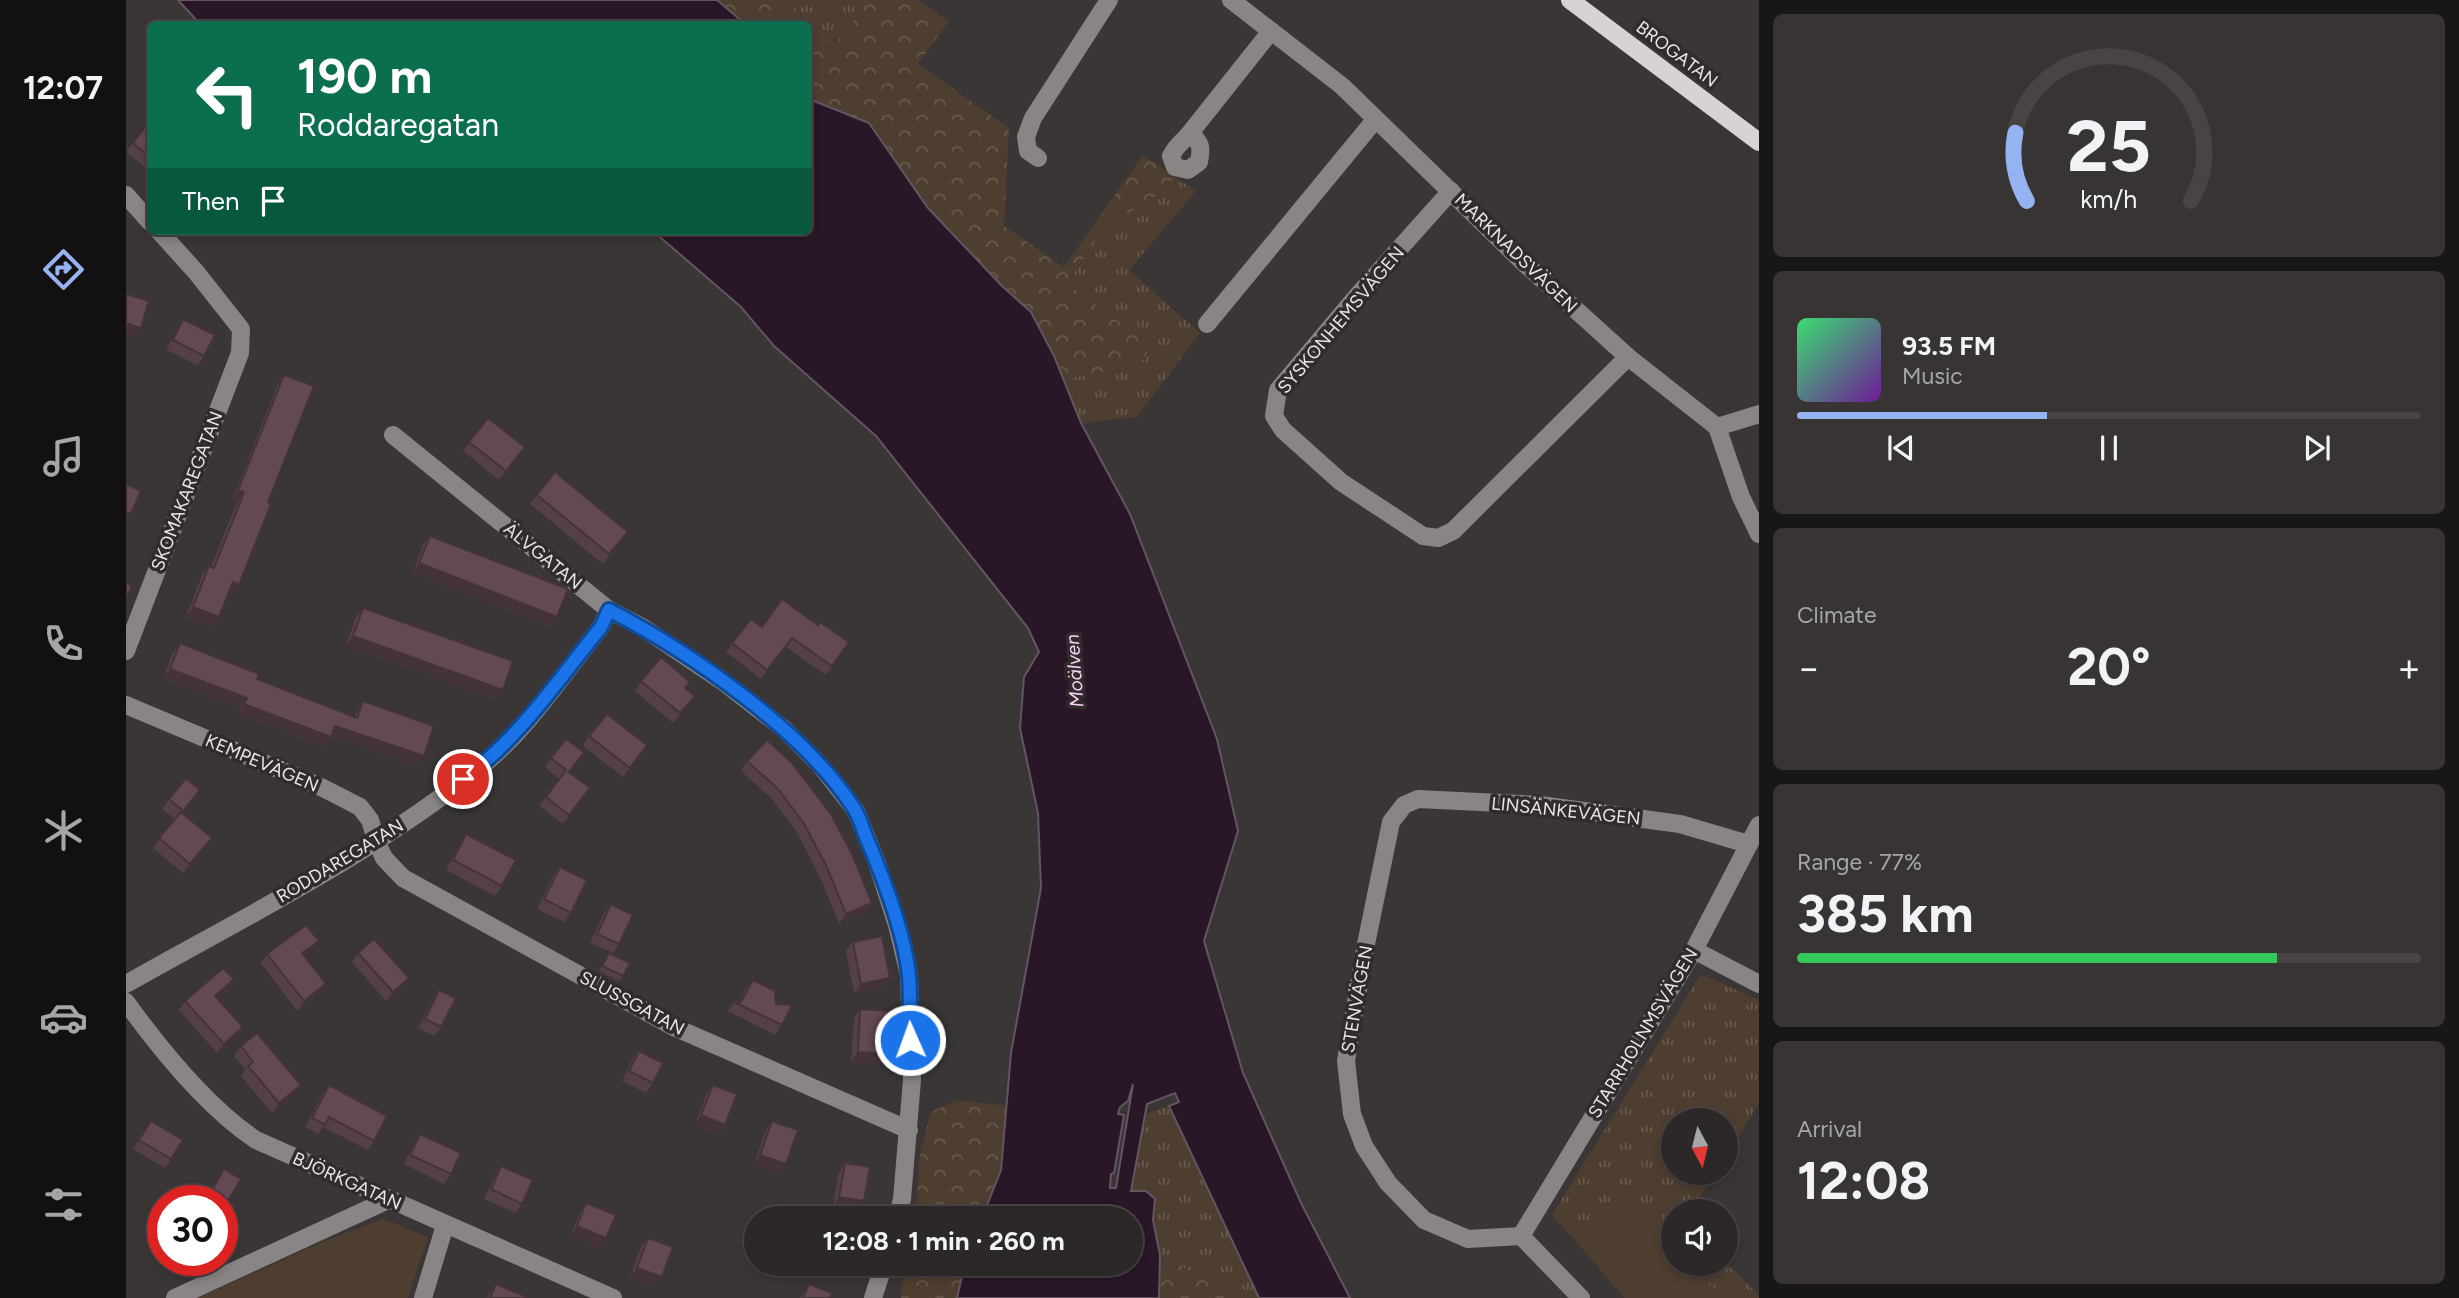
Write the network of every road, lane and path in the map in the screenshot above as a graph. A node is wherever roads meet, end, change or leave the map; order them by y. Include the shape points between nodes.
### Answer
1 (1110, 0) edge
2 (1231, 0) edge
3 (1570, 0) edge
4 (1271, 31) junction
5 (1375, 120) junction
6 (1191, 132) dead end
7 (1759, 142) edge
8 (1038, 158) dead end
9 (1451, 191) junction
10 (126, 195) edge
11 (147, 219) edge
12 (163, 235) edge
13 (1207, 324) dead end
14 (1628, 357) junction
15 (1759, 414) edge
16 (1717, 427) junction
17 (393, 435) dead end
18 (1759, 534) edge
19 (609, 610) junction
20 (126, 651) edge
21 (126, 705) edge
22 (1391, 822) joint
23 (1759, 825) edge
24 (377, 843) junction
25 (1748, 844) junction
26 (1693, 950) junction
27 (126, 984) edge
28 (1759, 984) edge
29 (126, 1002) edge
30 (909, 1130) junction
31 (390, 1199) junction
32 (900, 1206) edge
33 (445, 1225) junction
34 (1521, 1236) junction
35 (880, 1276) edge
36 (175, 1298) edge
37 (423, 1298) edge
38 (613, 1298) edge
39 (873, 1298) edge
40 (1581, 1298) edge

1 - 8 street via 1032,118 1026,137 1028,151
2 - 4 street, MARKNADSVÄGEN
3 - 7 main road, BROGATAN
4 - 5 street, MARKNADSVÄGEN via 1342,86
4 - 6 street
5 - 9 street, MARKNADSVÄGEN
5 - 13 street
9 - 14 street, MARKNADSVÄGEN
9 - 14 street, SYSKONHEMSVÄGEN via 1278,390 1274,416 1283,430 1340,482 1423,536 1438,538 1453,531
10 - 11 street
12 - 20 street, SKOMAKAREGATAN via 241,328 240,353
14 - 16 street, MARKNADSVÄGEN
15 - 16 street
16 - 18 street
17 - 19 street, ÄLVGATAN
19 - 24 street, RODDAREGATAN via 601,627 522,725 485,763
19 - 30 street, ÄLVGATAN via 711,673 784,730 820,765 856,811 877,863 909,975
21 - 24 street, KEMPEVÄGEN via 360,807
22 - 25 street, LINSÄNKEVÄGEN via 1404,805 1418,799 1540,805 1677,824
22 - 34 street, STENVÄGEN via 1346,1061 1352,1114 1364,1146 1388,1182 1424,1220 1468,1239
23 - 25 street, STARRHOLNMSVÄGEN
24 - 27 street, RODDAREGATAN
24 - 30 street, SLUSSGATAN via 402,878 674,1027
25 - 26 street, STARRHOLNMSVÄGEN
26 - 28 street
26 - 34 street, STARRHOLNMSVÄGEN
29 - 31 street, BJÖRKGATAN via 231,1124 256,1140
30 - 32 street, ÄLVGATAN
31 - 33 street, BJÖRKGATAN
31 - 36 street
33 - 37 street
33 - 38 street, BJÖRKGATAN
34 - 40 street
35 - 39 street

